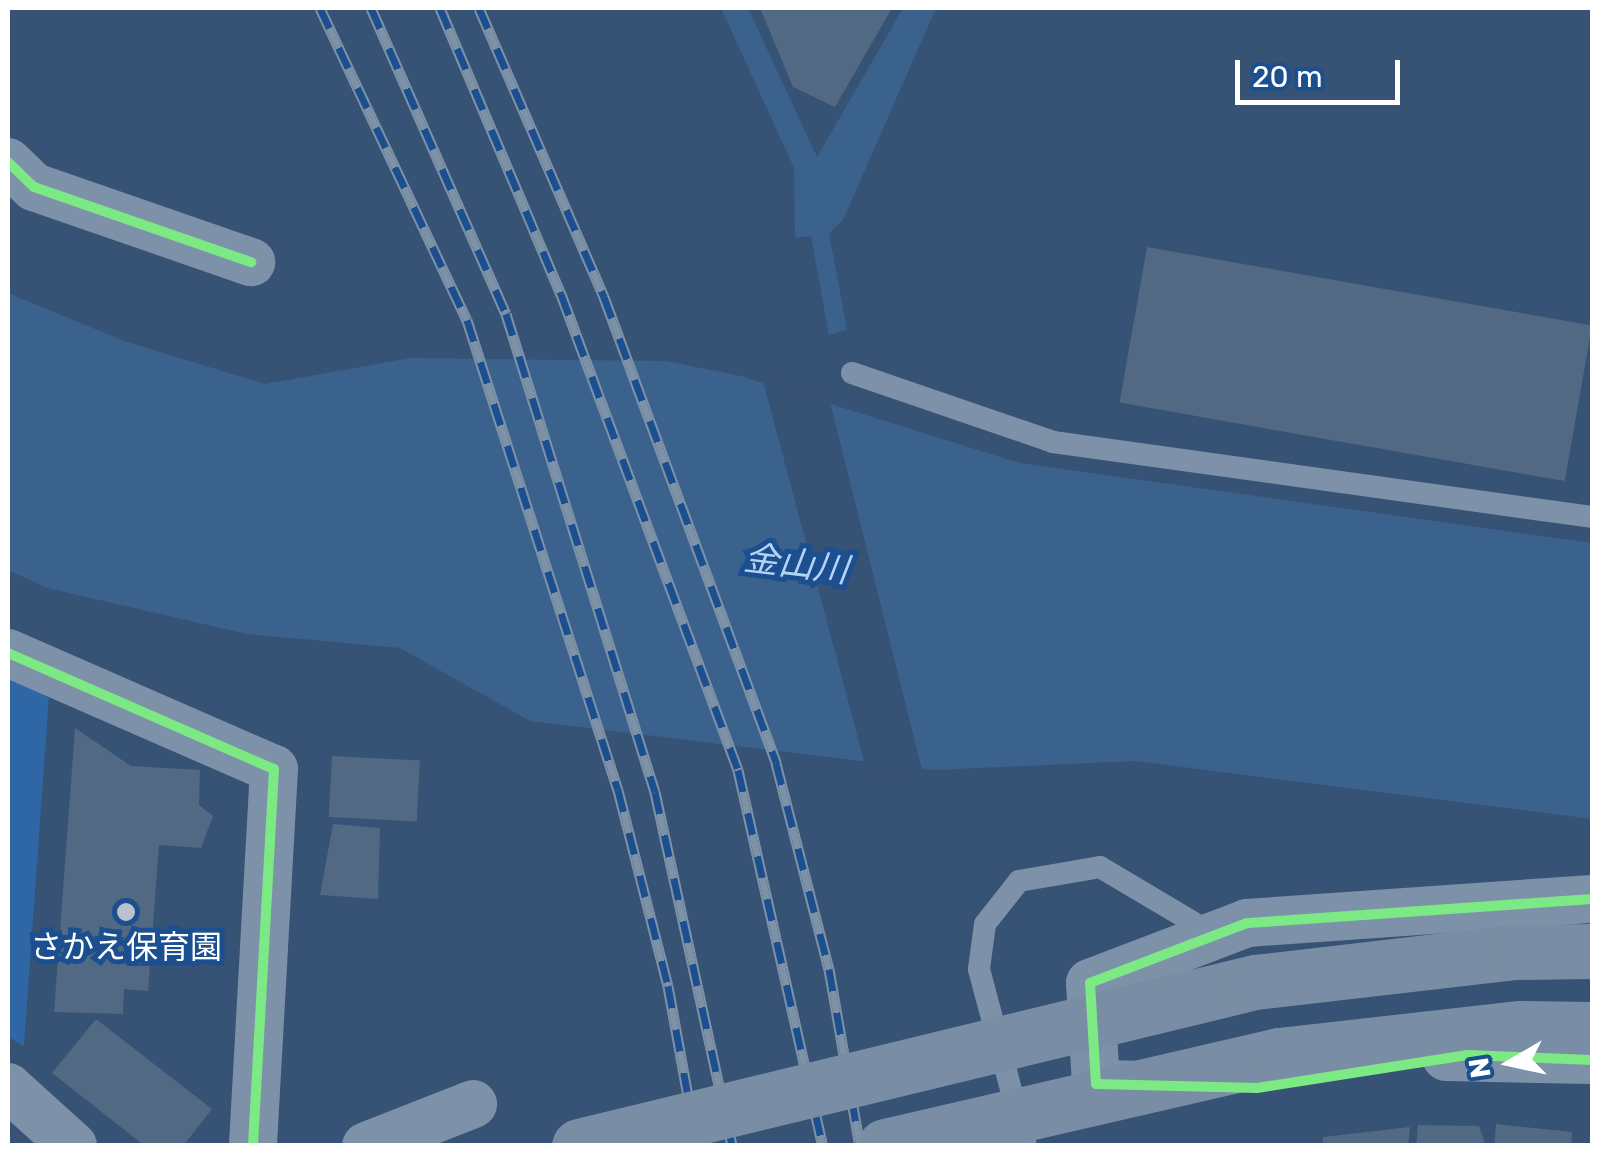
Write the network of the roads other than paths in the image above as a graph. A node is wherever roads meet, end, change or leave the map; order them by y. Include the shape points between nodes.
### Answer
1 (8, 162) edge
2 (250, 262) dead end
3 (852, 373) dead end
4 (1592, 517) edge
5 (8, 652) edge
6 (1592, 899) edge
7 (1211, 933) junction
8 (1592, 951) edge
9 (1592, 1028) edge
10 (1592, 1060) edge
11 (8, 1088) edge
12 (473, 1104) dead end
13 (74, 1146) edge
14 (253, 1146) edge
15 (366, 1146) edge
16 (578, 1146) edge
17 (885, 1146) edge
18 (1026, 1146) edge

1 - 2 street via 34,187
3 - 4 lane via 1053,442
5 - 14 street via 274,770
6 - 7 street via 1370,910
7 - 10 street via 1090,983 1096,1084 1257,1088 1466,1055
7 - 18 lane via 1100,867 1019,881 985,924 978,968
8 - 16 street, bridge via 1515,952 1255,982
9 - 17 street, bridge via 1520,1028 1280,1056
11 - 13 street
12 - 15 street

